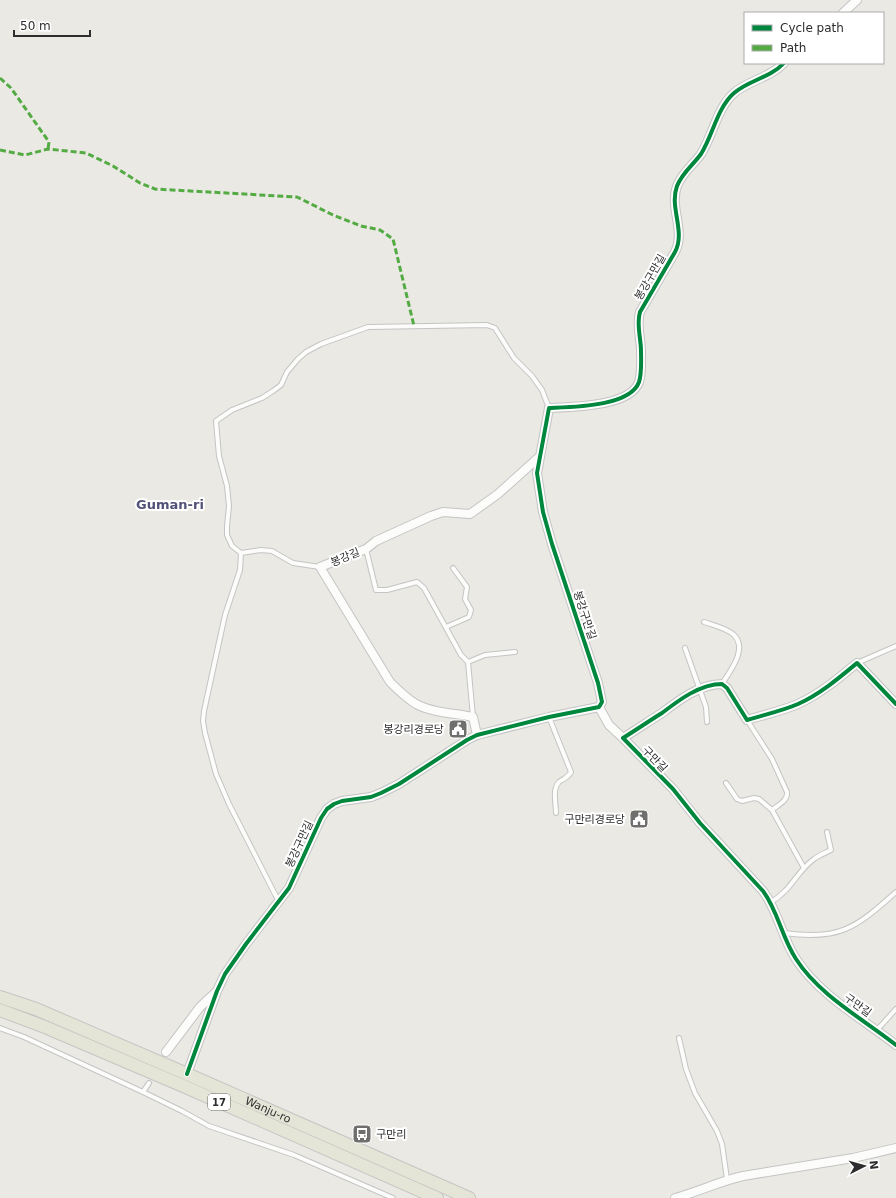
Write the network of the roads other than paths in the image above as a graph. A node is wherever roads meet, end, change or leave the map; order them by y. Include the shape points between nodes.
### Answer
1 (857, 0) edge
2 (844, 12) edge
3 (783, 64) edge
4 (549, 408) junction
5 (538, 458) junction
6 (366, 549) junction
7 (241, 553) junction
8 (320, 567) junction
9 (453, 568) dead end
10 (704, 622) dead end
11 (446, 627) junction
12 (896, 646) edge
13 (685, 648) dead end
14 (515, 652) dead end
15 (468, 662) junction
16 (857, 663) junction
17 (722, 684) junction
18 (699, 690) junction
19 (896, 704) edge
20 (599, 707) junction
21 (473, 717) junction
22 (549, 717) junction
23 (747, 720) junction
24 (707, 722) dead end
25 (477, 735) junction
26 (623, 738) junction
27 (726, 783) dead end
28 (772, 810) junction
29 (556, 813) dead end
30 (827, 832) dead end
31 (804, 868) junction
32 (896, 892) edge
33 (279, 902) junction
34 (771, 902) junction
35 (784, 933) junction
36 (217, 991) junction
37 (0, 997) edge
38 (896, 1009) edge
39 (0, 1010) edge
40 (0, 1028) edge
41 (877, 1030) junction
42 (679, 1038) dead end
43 (896, 1045) edge
44 (166, 1052) dead end
45 (187, 1074) junction
46 (149, 1083) dead end
47 (143, 1092) junction
48 (896, 1148) edge
49 (728, 1180) junction
50 (393, 1198) edge
51 (437, 1198) edge
52 (469, 1198) edge
53 (675, 1198) edge

1 - 2 street
3 - 4 street, 봉강구만길 via 775,71 740,88 726,102 700,154 678,184 675,201 679,242 638,318 641,366 640,381 636,388 606,403
4 - 5 street, 봉강구만길
4 - 7 lane via 542,390 532,376 514,358 495,328 487,325 368,327 321,344 298,359 287,372 281,385 273,391 232,410 216,421 219,456 229,506 227,535 232,546
5 - 6 street, 봉강길 via 498,494 470,514 443,512 431,516 376,541
5 - 20 street, 봉강구만길 via 536,473 543,512 598,683 602,702
6 - 8 street, 봉강길
6 - 11 lane via 376,590 387,590 417,582 424,588
7 - 8 lane via 272,551 293,563
7 - 33 lane via 240,570 213,665 204,721 205,733 216,774 229,804
8 - 21 street, 봉강길 via 390,682 403,696 434,710
9 - 11 lane via 467,587 465,599 471,610 469,617
10 - 17 lane via 734,635 738,643 737,659
11 - 15 lane via 461,655
12 - 16 lane
13 - 18 lane
14 - 15 lane via 485,655
15 - 21 lane
16 - 19 street
16 - 23 street via 806,700
17 - 18 street
17 - 23 street
18 - 24 lane via 706,706
18 - 26 street via 682,698
20 - 22 street, 봉강구만길
20 - 26 street, 구만길 via 609,725
21 - 25 street
22 - 25 street, 봉강구만길
22 - 29 lane via 570,772 569,777 555,788
23 - 28 lane via 772,759 787,792 784,801
25 - 33 street, 봉강구만길 via 381,793 334,804 327,809 289,888
26 - 34 street, 구만길 via 673,789
27 - 28 lane via 737,799 759,799
28 - 31 lane
30 - 31 lane via 831,850
31 - 34 lane via 787,891
32 - 35 lane via 867,917 845,930 817,936
33 - 36 street, 봉강구만길 via 235,959
34 - 35 street, 구만길
35 - 41 street, 구만길 via 797,961 817,984
36 - 44 street via 200,1007
36 - 45 street, 봉강구만길
37 - 45 main road, Wanju-ro / 17 via 36,1009
38 - 41 lane
39 - 51 main road, Wanju-ro / 17 via 181,1085
40 - 47 lane
41 - 43 street, 구만길
42 - 49 lane via 695,1093 722,1144
45 - 52 main road, Wanju-ro / 17
46 - 47 lane
47 - 50 lane via 182,1110 208,1126 294,1155
48 - 49 street via 853,1158 759,1172
49 - 53 street

